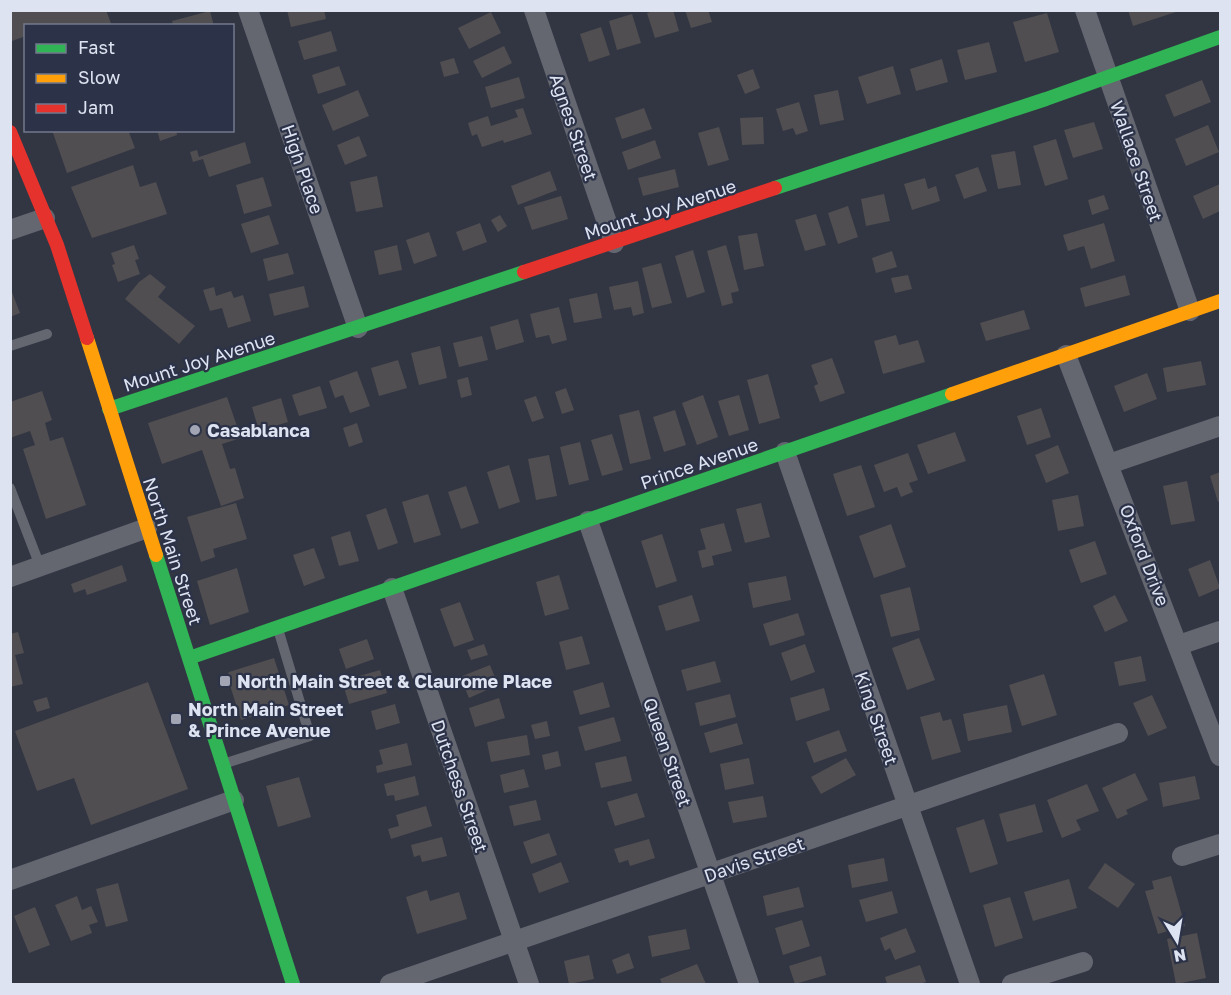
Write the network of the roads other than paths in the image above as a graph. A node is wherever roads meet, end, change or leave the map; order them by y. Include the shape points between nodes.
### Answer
1 (248, 10) edge
2 (1085, 10) edge
3 (537, 11) edge
4 (1221, 37) edge
5 (1108, 76) junction
6 (10, 132) edge
7 (45, 218) junction
8 (10, 230) edge
9 (614, 243) junction
10 (1221, 301) edge
11 (1190, 311) junction
12 (358, 328) junction
13 (48, 334) dead end
14 (10, 346) edge
15 (1066, 355) junction
16 (110, 409) junction
17 (1221, 426) edge
18 (785, 452) junction
19 (1109, 464) junction
20 (10, 488) edge
21 (588, 521) junction
22 (147, 528) junction
23 (40, 566) junction
24 (10, 577) edge
25 (392, 588) junction
26 (277, 627) junction
27 (1221, 631) edge
28 (1179, 645) junction
29 (189, 658) junction
30 (1118, 733) dead end
31 (1221, 756) edge
32 (223, 765) junction
33 (234, 800) junction
34 (908, 806) junction
35 (1221, 844) edge
36 (1182, 856) dead end
37 (711, 874) junction
38 (10, 880) edge
39 (514, 942) junction
40 (1083, 962) dead end
41 (293, 984) edge
42 (390, 984) edge
43 (529, 984) edge
44 (749, 984) edge
45 (970, 984) edge
46 (1012, 984) edge

1 - 12 street, High Place
2 - 5 street, Wallace Street
3 - 9 street, Agnes Street
4 - 5 street, Mount Joy Avenue
5 - 9 street, Mount Joy Avenue
5 - 11 street, Wallace Street
6 - 7 street, North Main Street
7 - 8 street
7 - 16 street, North Main Street
9 - 12 street, Mount Joy Avenue
10 - 11 street, Prince Avenue
11 - 15 street, Prince Avenue
12 - 16 street, Mount Joy Avenue
13 - 14 lane
15 - 18 street, Prince Avenue
15 - 19 street, Oxford Drive
16 - 22 street, North Main Street
17 - 19 street
18 - 21 street, Prince Avenue
18 - 34 street, King Street
19 - 28 street, Oxford Drive
20 - 23 lane
21 - 25 street, Prince Avenue
21 - 37 street, Queen Street
22 - 23 street
22 - 29 street, North Main Street
23 - 24 street
25 - 26 street, Prince Avenue
25 - 39 street, Dutchess Street
26 - 29 street, Prince Avenue
26 - 32 lane via 310,736
27 - 28 street
28 - 31 street, Oxford Drive
29 - 32 street, North Main Street
30 - 34 street, Davis Street
32 - 33 street, North Main Street
33 - 38 street
33 - 41 street, North Main Street
34 - 37 street, Davis Street
34 - 45 street, King Street
35 - 36 street
37 - 39 street, Davis Street
37 - 44 street, Queen Street
39 - 42 street, Davis Street
39 - 43 street, Dutchess Street
40 - 46 street

